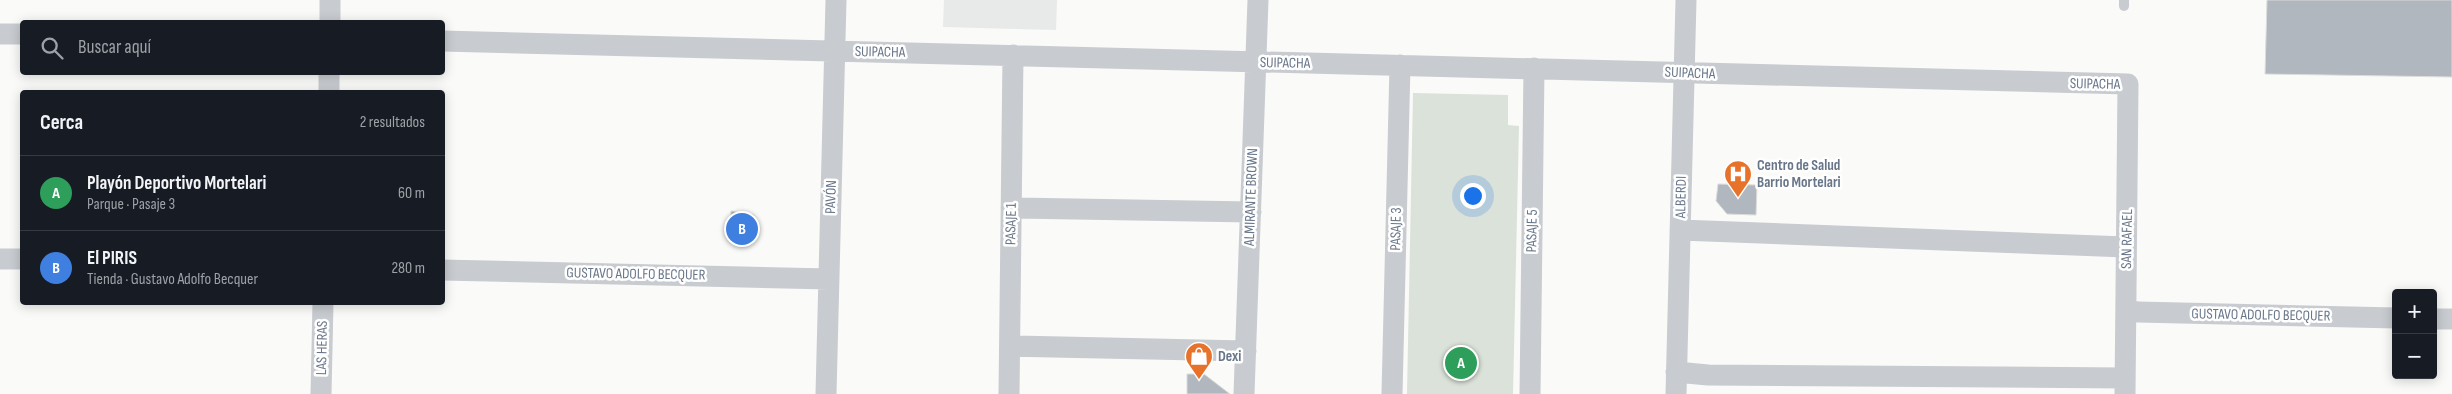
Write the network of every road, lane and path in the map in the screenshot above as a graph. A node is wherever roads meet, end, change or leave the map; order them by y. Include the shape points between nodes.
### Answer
1 (330, 0) edge
2 (836, 0) edge
3 (1258, 0) edge
4 (1686, 0) edge
5 (330, 20) edge
6 (0, 34) edge
7 (20, 34) edge
8 (445, 41) edge
9 (835, 51) junction
10 (1013, 55) junction
11 (1256, 62) junction
12 (1400, 65) junction
13 (1534, 68) junction
14 (1684, 73) junction
15 (329, 75) edge
16 (2128, 84) joint
17 (328, 90) edge
18 (1011, 208) junction
19 (1251, 212) junction
20 (1680, 230) junction
21 (2126, 247) junction
22 (0, 259) edge
23 (20, 259) edge
24 (445, 270) edge
25 (829, 279) junction
26 (323, 305) edge
27 (2126, 310) junction
28 (2392, 318) edge
29 (2437, 319) edge
30 (2452, 319) edge
31 (1010, 346) junction
32 (1246, 352) junction
33 (1676, 372) junction
34 (2125, 386) edge
35 (321, 394) edge
36 (826, 394) edge
37 (1009, 394) edge
38 (1244, 394) edge
39 (1392, 394) edge
40 (1530, 394) edge
41 (1676, 394) edge

1 - 5 street
2 - 9 street, PAVÓN
3 - 11 street, ALMIRANTE BROWN
4 - 14 street, ALBERDI
6 - 7 street
8 - 9 street, SUIPACHA
9 - 10 street, SUIPACHA
9 - 25 street, PAVÓN
10 - 11 street, SUIPACHA
10 - 18 street, PASAJE 1
11 - 12 street, SUIPACHA
11 - 19 street, ALMIRANTE BROWN
12 - 13 street, SUIPACHA
12 - 39 street, PASAJE 3
13 - 14 street, SUIPACHA
13 - 40 street, PASAJE 5
14 - 16 street, SUIPACHA
14 - 20 street, ALBERDI
15 - 17 street
16 - 21 street, SAN RAFAEL
18 - 19 street
18 - 31 street, PASAJE 1
19 - 32 street, ALMIRANTE BROWN
20 - 21 street
20 - 33 street, ALBERDI
21 - 27 street, SAN RAFAEL
22 - 23 street
24 - 25 street, GUSTAVO ADOLFO BECQUER
25 - 36 street, PAVÓN
26 - 35 street, LAS HERAS
27 - 28 street, GUSTAVO ADOLFO BECQUER
27 - 34 street, SAN RAFAEL
29 - 30 street
31 - 32 street
31 - 37 street, PASAJE 1
32 - 38 street, ALMIRANTE BROWN
33 - 34 street
33 - 41 street, ALBERDI

